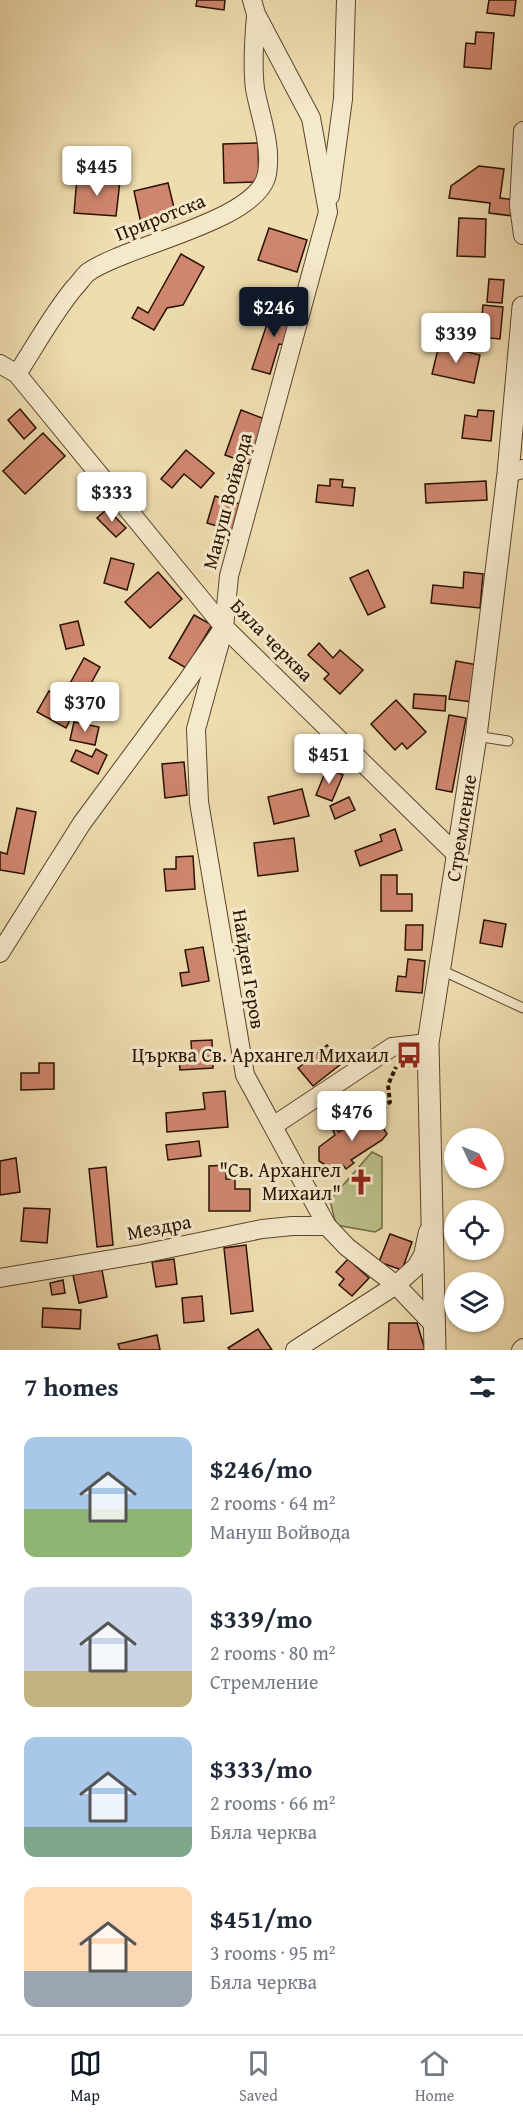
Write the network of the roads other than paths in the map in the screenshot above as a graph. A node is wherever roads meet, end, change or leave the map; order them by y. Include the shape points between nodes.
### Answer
1 (346, 0) edge
2 (254, 7) edge
3 (523, 130) edge
4 (328, 212) junction
5 (523, 235) edge
6 (523, 307) edge
7 (0, 364) edge
8 (17, 374) junction
9 (515, 471) edge
10 (224, 627) junction
11 (476, 736) junction
12 (508, 741) dead end
13 (457, 855) junction
14 (0, 953) edge
15 (439, 969) junction
16 (523, 1008) edge
17 (428, 1043) junction
18 (273, 1126) junction
19 (432, 1195) junction
20 (327, 1226) junction
21 (0, 1278) edge
22 (396, 1285) junction
23 (435, 1326) junction
24 (295, 1350) edge
25 (435, 1350) edge

1 - 4 street via 343,99
2 - 4 street, Мануш Войвода via 310,118
2 - 8 street, Приротска via 255,88 267,150 267,175 261,189 234,210 87,273 65,299
3 - 5 street via 519,206
4 - 10 street, Мануш Войвода via 229,576
6 - 9 street, Стремление
7 - 8 street, Бяла черква
8 - 10 street, Бяла черква
9 - 11 street, Стремление
10 - 13 street, Бяла черква
10 - 14 street, Мануш Войвода via 82,823
10 - 18 street, Найден Геров via 196,729 199,802 245,1075
11 - 12 lane
11 - 13 street, Стремление
13 - 15 street, Стремление
15 - 16 lane
15 - 17 street, Стремление
17 - 18 street via 392,1047
17 - 19 street, Стремление
18 - 20 street, Найден Геров
19 - 22 street via 423,1255
19 - 23 street, Стремление
20 - 21 street, Мездра via 262,1229
20 - 22 street, Найден Геров
22 - 23 street, Найден Геров
22 - 24 street
23 - 25 street, Стремление

